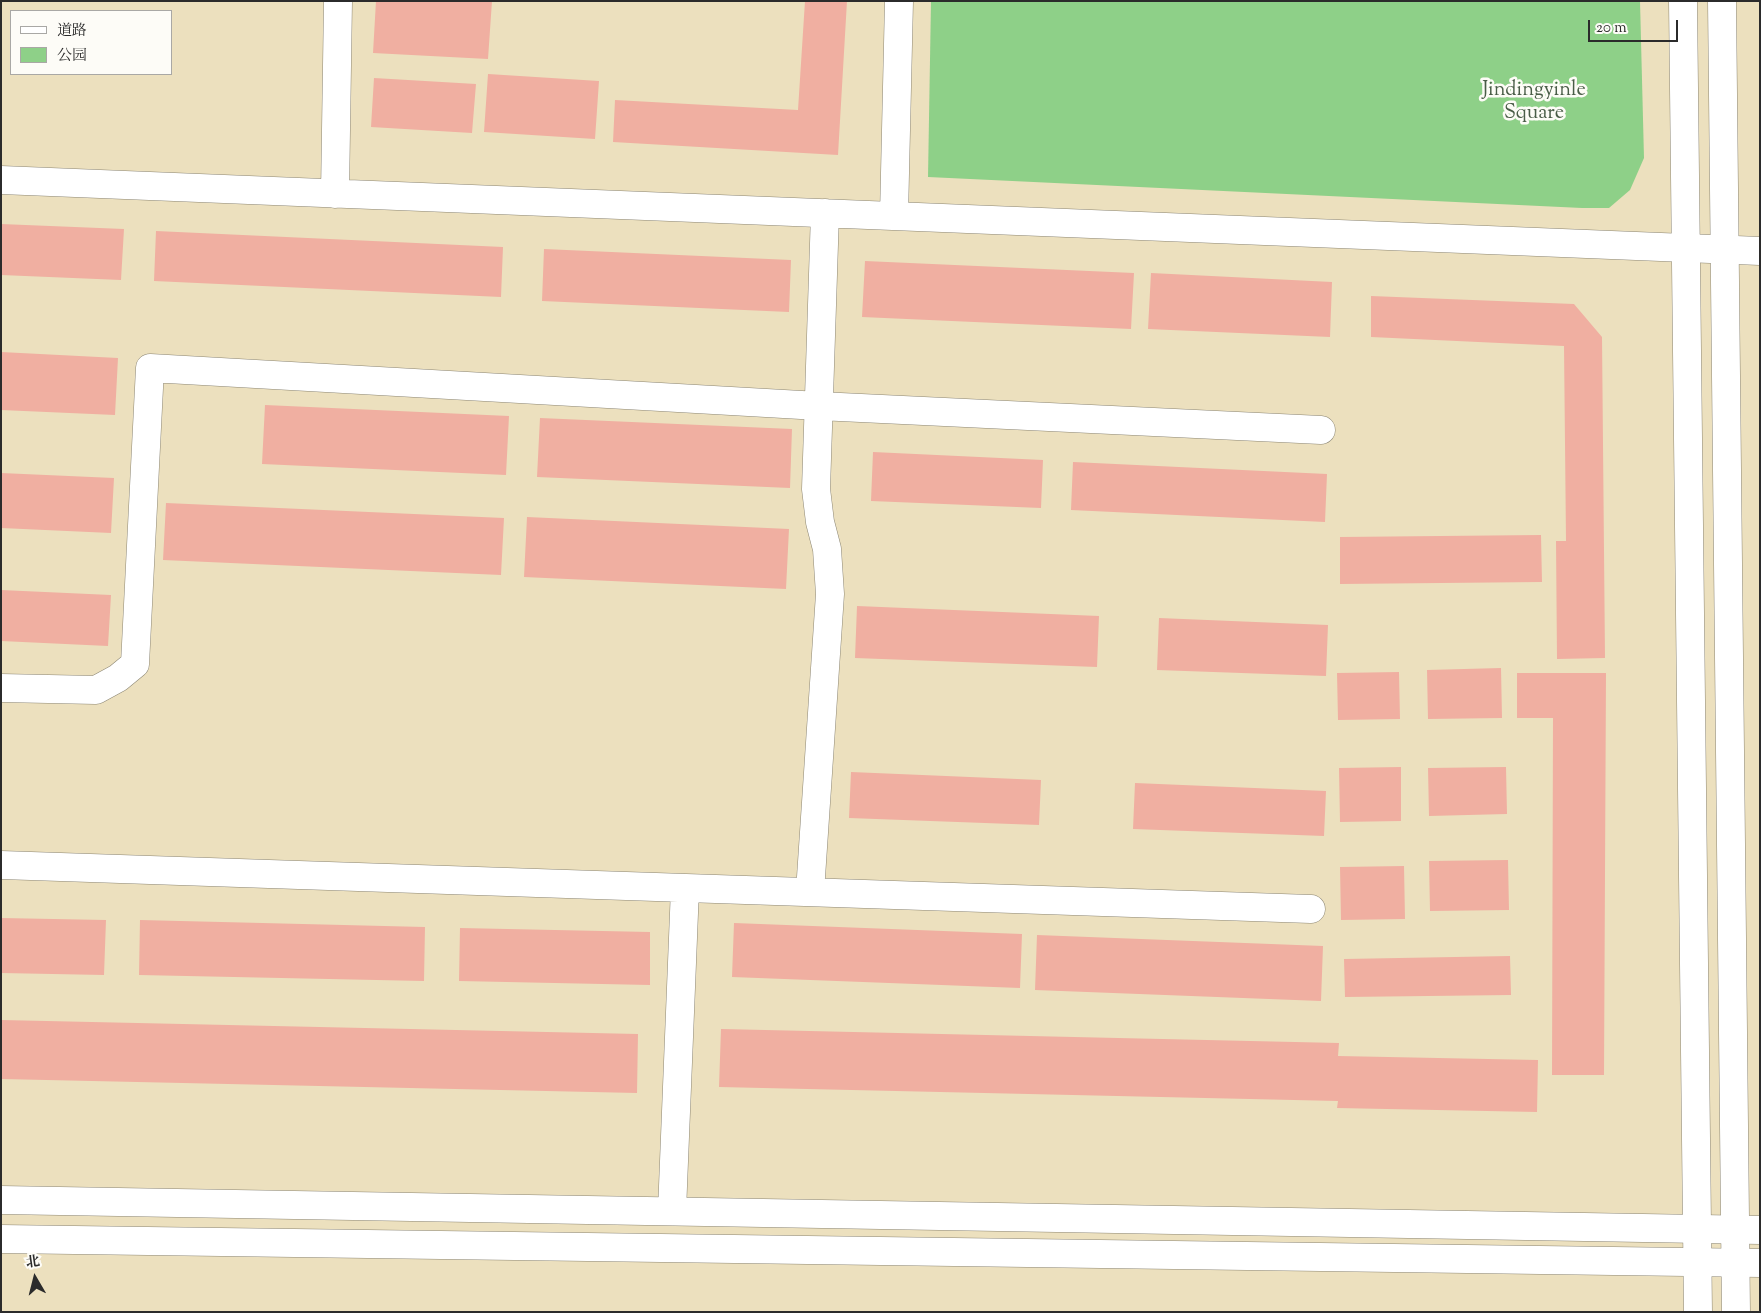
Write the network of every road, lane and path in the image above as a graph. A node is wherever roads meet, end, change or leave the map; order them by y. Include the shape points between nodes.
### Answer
1 (338, 1) edge
2 (900, 1) edge
3 (1683, 1) edge
4 (1722, 1) edge
5 (1, 180) edge
6 (335, 194) junction
7 (825, 213) junction
8 (894, 216) junction
9 (1686, 248) junction
10 (1725, 250) junction
11 (1760, 251) edge
12 (819, 406) junction
13 (1320, 430) dead end
14 (1, 688) edge
15 (1, 865) edge
16 (685, 888) junction
17 (810, 892) junction
18 (1311, 909) dead end
19 (1, 1200) edge
20 (672, 1211) junction
21 (1696, 1229) junction
22 (1748, 1230) edge
23 (1, 1239) edge
24 (1697, 1262) junction
25 (1748, 1263) edge
26 (1698, 1312) edge
27 (1736, 1312) edge

1 - 6 street
2 - 8 street
3 - 9 street
4 - 10 street
5 - 6 street
6 - 7 street
7 - 8 street
7 - 12 street
8 - 9 street
9 - 10 street
9 - 21 street
10 - 11 street
10 - 22 street
12 - 13 street
12 - 14 street via 150,368 135,664 96,690
12 - 17 street via 816,489 827,549 830,594
15 - 16 street
16 - 17 street
16 - 20 street
17 - 18 street
19 - 20 street
20 - 21 street
21 - 22 street
21 - 24 street
22 - 25 street
23 - 24 street
24 - 25 street
24 - 26 street
25 - 27 street

